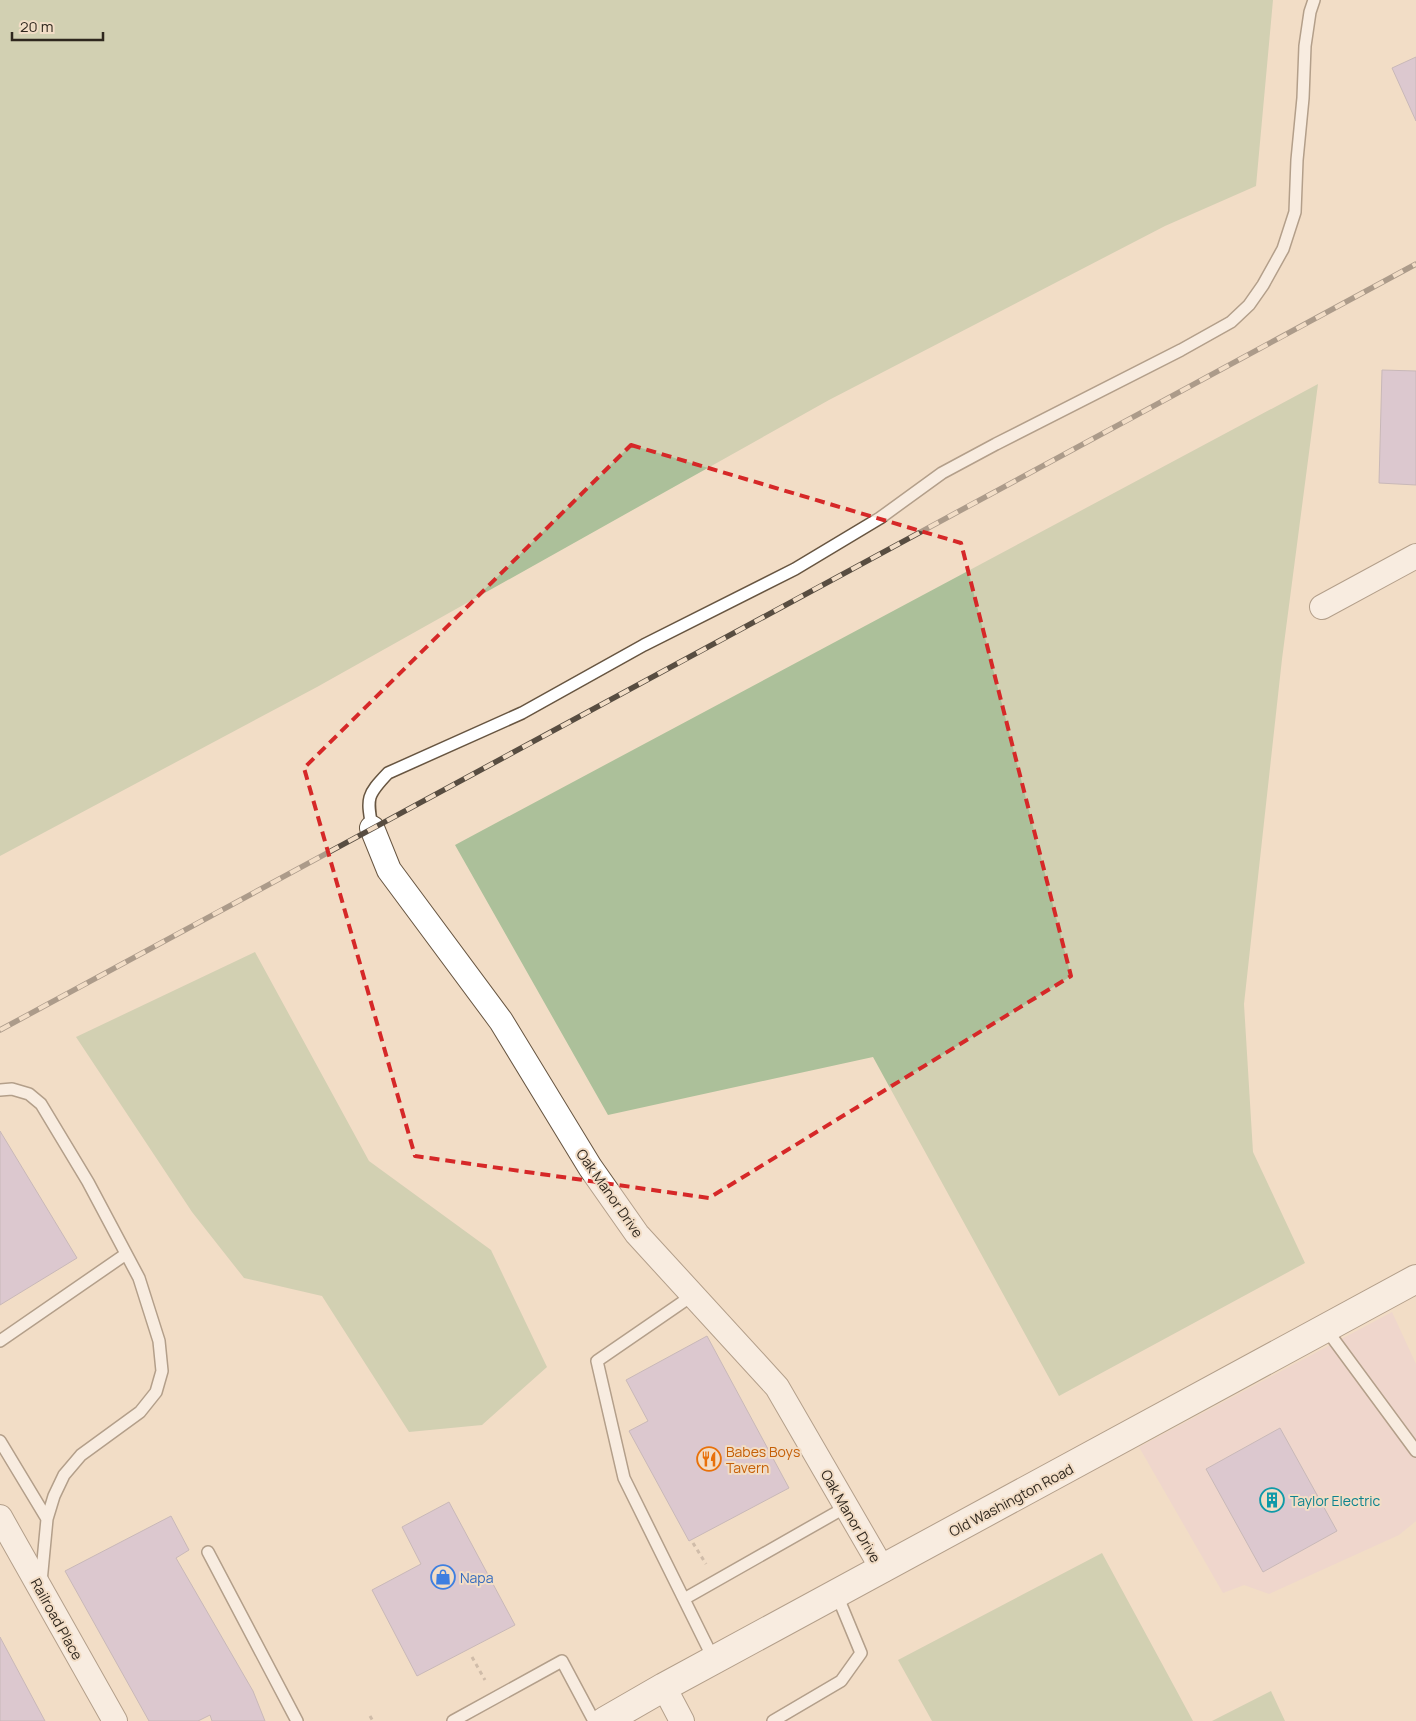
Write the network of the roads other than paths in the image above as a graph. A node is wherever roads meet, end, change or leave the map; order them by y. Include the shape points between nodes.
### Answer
1 (1314, 0) edge
2 (1416, 556) edge
3 (1322, 607) dead end
4 (372, 828) joint
5 (0, 1090) edge
6 (126, 1254) junction
7 (1416, 1279) edge
8 (693, 1295) junction
9 (1326, 1329) junction
10 (0, 1341) edge
11 (0, 1441) edge
12 (1416, 1451) edge
13 (846, 1507) junction
14 (0, 1517) edge
15 (47, 1519) junction
16 (208, 1552) dead end
17 (883, 1570) junction
18 (40, 1589) junction
19 (837, 1595) junction
20 (684, 1600) junction
21 (714, 1660) junction
22 (664, 1687) junction
23 (115, 1721) edge
24 (297, 1721) edge
25 (454, 1721) edge
26 (594, 1721) edge
27 (605, 1721) edge
28 (682, 1721) edge
29 (773, 1721) edge

1 - 4 lane via 1305,46 1295,212 1284,250 1264,285 1231,322 942,473 880,518 794,569 644,645 522,713 388,773 373,788 368,804
2 - 3 street
4 - 8 street, Oak Manor Drive via 389,870 501,1021 590,1167 637,1234
5 - 6 lane via 12,1089 28,1094 41,1104
6 - 10 lane
6 - 15 lane via 139,1278 158,1341 162,1371 156,1392 140,1412 81,1455 64,1475
7 - 9 main road, Old Washington Road
8 - 13 street, Oak Manor Drive via 777,1387
8 - 20 lane via 598,1361 624,1478
9 - 12 lane
9 - 17 main road, Old Washington Road
11 - 15 lane
13 - 17 street, Oak Manor Drive
13 - 20 lane
14 - 18 street, Railroad Place
15 - 18 lane
16 - 24 lane
17 - 19 main road, Old Washington Road
18 - 23 street, Railroad Place
19 - 21 main road, Old Washington Road
19 - 29 lane via 861,1653 841,1681
20 - 21 lane
21 - 22 main road, Old Washington Road
22 - 27 main road, Old Washington Road
22 - 28 street
25 - 26 lane via 562,1661

